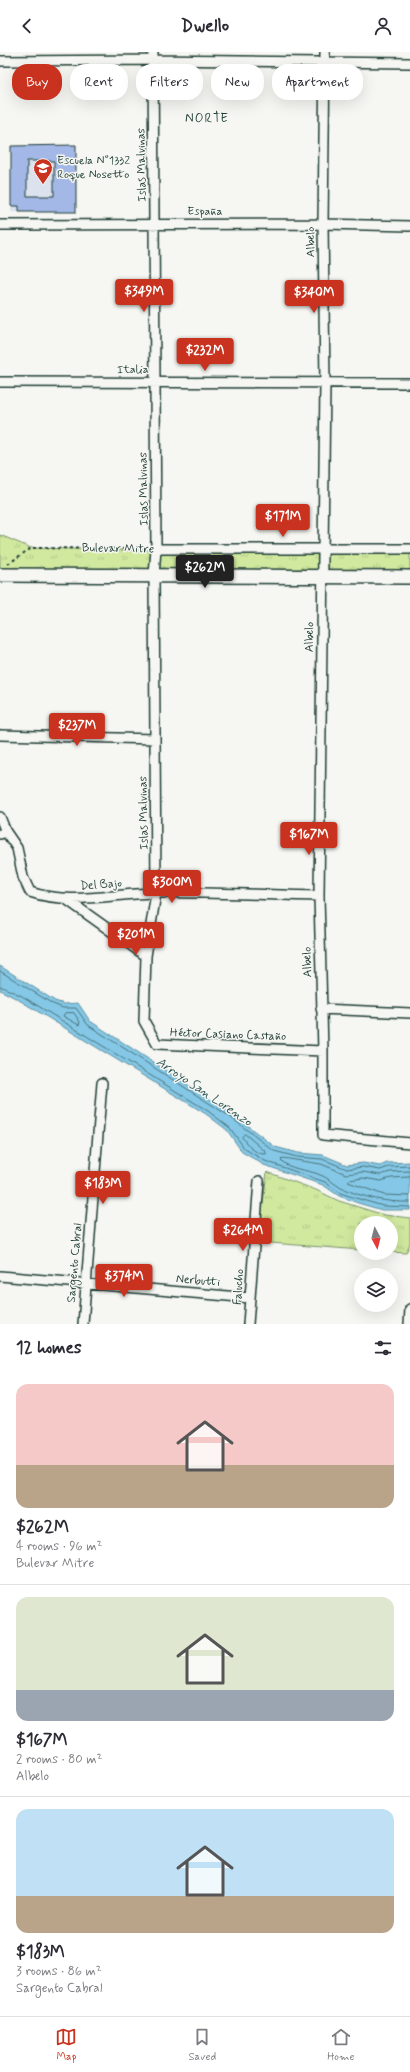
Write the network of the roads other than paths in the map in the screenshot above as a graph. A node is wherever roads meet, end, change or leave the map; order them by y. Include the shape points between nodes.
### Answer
1 (325, 52) edge
2 (152, 56) edge
3 (0, 61) edge
4 (325, 62) junction
5 (410, 63) edge
6 (155, 224) junction
7 (323, 224) junction
8 (0, 225) edge
9 (410, 226) edge
10 (0, 382) edge
11 (155, 382) junction
12 (325, 383) junction
13 (410, 383) edge
14 (323, 548) junction
15 (410, 548) edge
16 (156, 549) junction
17 (3, 570) edge
18 (154, 576) junction
19 (322, 577) junction
20 (410, 577) edge
21 (0, 735) edge
22 (155, 739) junction
23 (0, 816) edge
24 (3, 833) edge
25 (156, 893) junction
26 (319, 896) junction
27 (66, 899) junction
28 (146, 956) junction
29 (321, 1009) junction
30 (410, 1013) edge
31 (144, 1021) joint
32 (323, 1051) junction
33 (102, 1084) dead end
34 (410, 1143) edge
35 (259, 1181) dead end
36 (0, 1276) edge
37 (86, 1284) junction
38 (250, 1298) junction
39 (410, 1309) edge
40 (82, 1324) edge
41 (248, 1324) edge
42 (409, 1324) edge

1 - 4 street, Albelo
2 - 3 street
2 - 4 street
2 - 6 street, Islas Malvinas
4 - 5 street
4 - 7 street, Albelo
6 - 7 street, España
6 - 8 street, España
6 - 11 street, Islas Malvinas
7 - 9 street, España
7 - 12 street, Albelo
10 - 11 street, Italia
11 - 12 street, Italia
11 - 16 street, Islas Malvinas
12 - 13 street, Italia
12 - 14 street, Albelo
14 - 15 street, Bulevar Mitre
14 - 16 street, Bulevar Mitre
14 - 19 street, Albelo
16 - 18 street, Islas Malvinas
17 - 18 street
18 - 19 street
18 - 22 street, Islas Malvinas
19 - 20 street
19 - 26 street, Albelo
21 - 22 street
22 - 25 street, Islas Malvinas
23 - 24 street
24 - 27 street, Del Bajo via 17,848 23,877 30,892 45,897
25 - 26 street, Del Bajo
25 - 27 street, Del Bajo
25 - 28 street, Islas Malvinas
26 - 29 street, Albelo
27 - 28 street
28 - 31 street, Islas Malvinas
29 - 30 street
29 - 32 street, Albelo
31 - 32 street, Héctor Casiano Castaño via 157,1044
32 - 34 street, Albelo via 323,1135
33 - 37 street, Sargento Cabral
35 - 38 street, Falucho
36 - 37 street, Nerbutti
37 - 38 street, Nerbutti
37 - 40 street, Sargento Cabral
38 - 41 street, Falucho
39 - 42 street

